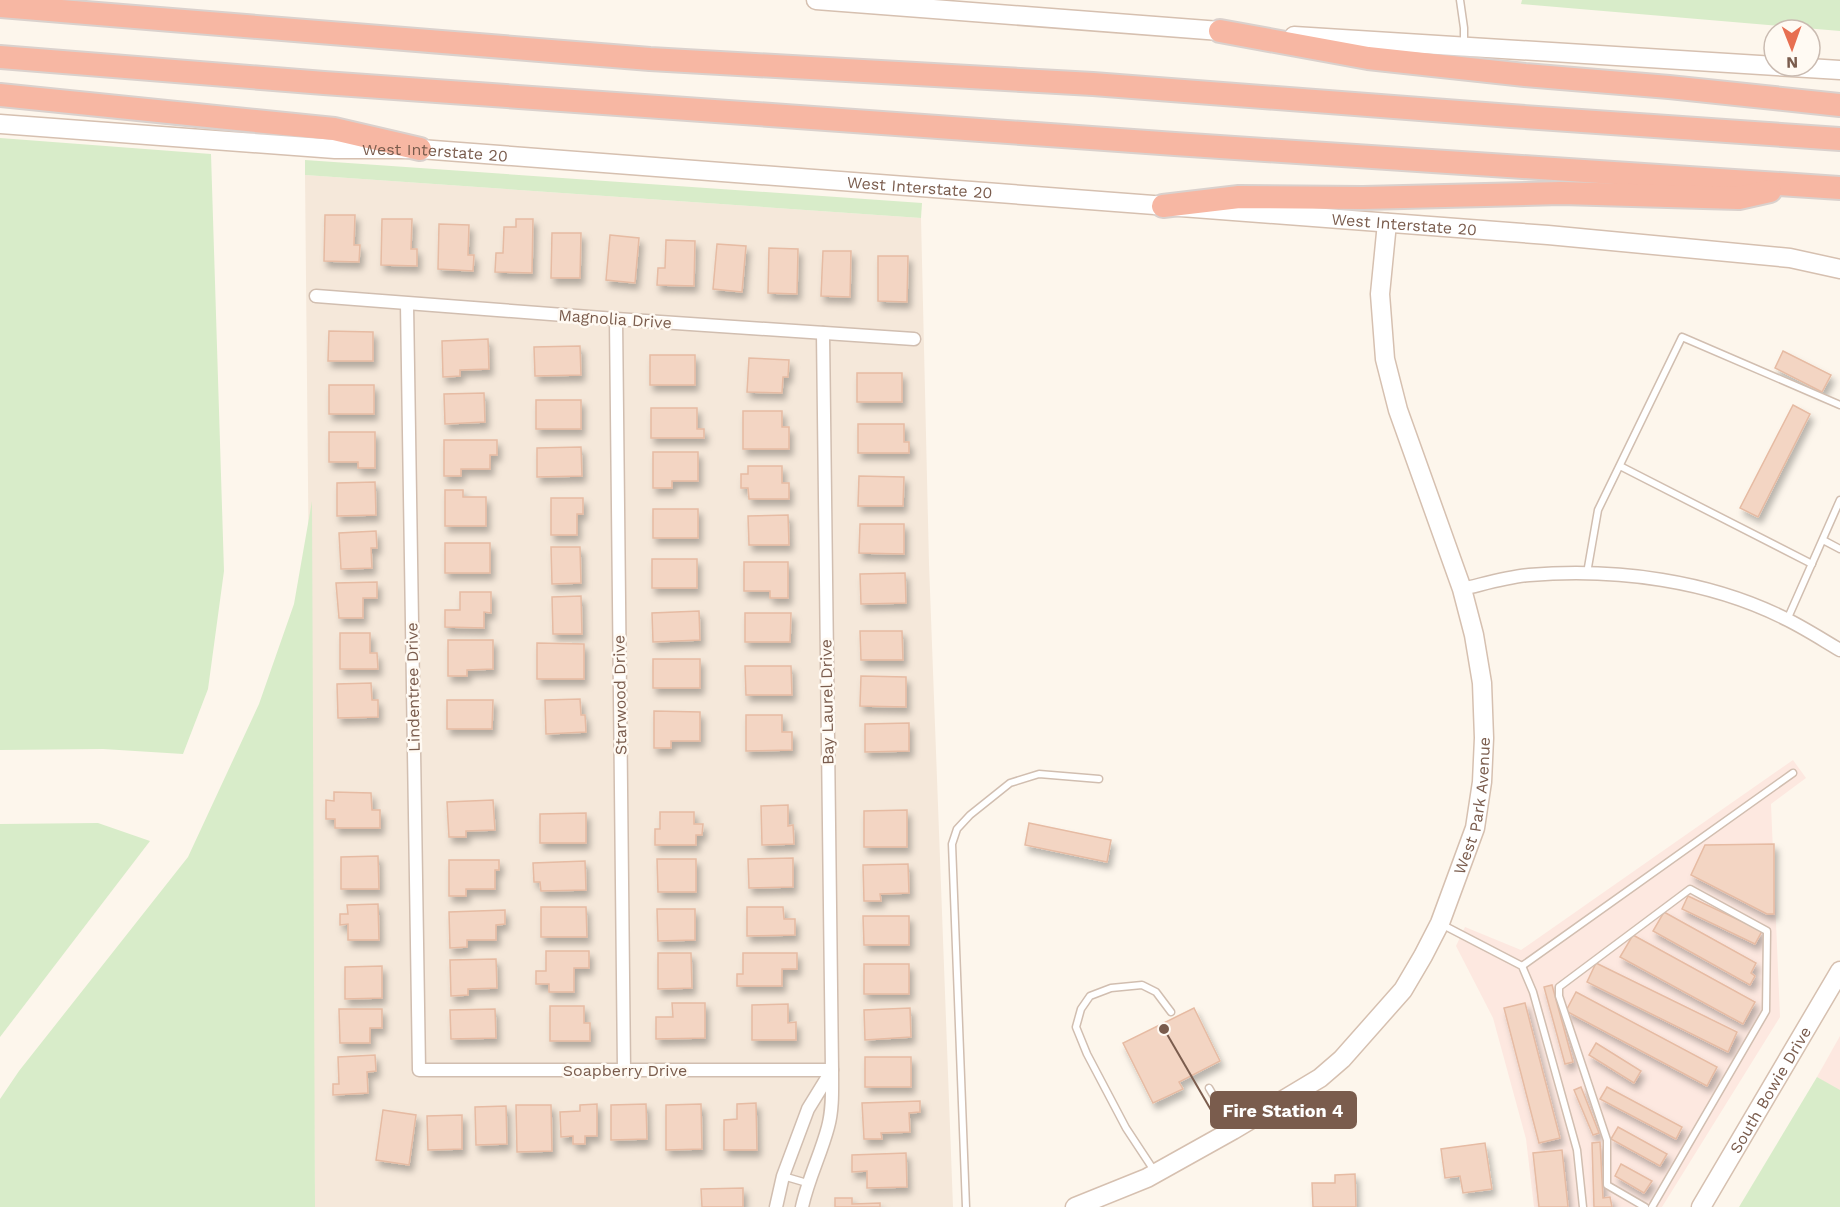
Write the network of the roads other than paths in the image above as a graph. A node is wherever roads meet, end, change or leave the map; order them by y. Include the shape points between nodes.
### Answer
1 (816, 0) edge
2 (895, 0) edge
3 (979, 0) edge
4 (1460, 0) edge
5 (863, 4) junction
6 (0, 6) edge
7 (1031, 16) junction
8 (1220, 31) junction
9 (1464, 47) junction
10 (0, 57) edge
11 (1840, 70) edge
12 (0, 95) edge
13 (1840, 105) edge
14 (0, 124) edge
15 (1840, 139) edge
16 (420, 149) junction
17 (1795, 185) junction
18 (1840, 188) edge
19 (1163, 206) junction
20 (1387, 223) junction
21 (1790, 258) junction
22 (1840, 262) edge
23 (1840, 269) edge
24 (316, 296) dead end
25 (407, 304) junction
26 (616, 319) junction
27 (823, 333) junction
28 (914, 339) dead end
29 (1840, 405) edge
30 (1620, 466) junction
31 (1840, 500) edge
32 (1822, 540) junction
33 (1840, 549) edge
34 (1812, 564) junction
35 (1587, 573) junction
36 (1462, 589) junction
37 (1787, 620) junction
38 (1840, 650) edge
39 (1793, 773) dead end
40 (1099, 779) dead end
41 (1440, 923) junction
42 (1522, 966) junction
43 (1840, 971) edge
44 (1171, 1012) dead end
45 (419, 1070) joint
46 (624, 1070) junction
47 (831, 1070) junction
48 (1209, 1088) dead end
49 (1233, 1130) junction
50 (1156, 1173) junction
51 (783, 1176) junction
52 (807, 1183) junction
53 (776, 1207) edge
54 (802, 1207) edge
55 (966, 1207) edge
56 (1075, 1207) edge
57 (1583, 1207) edge
58 (1646, 1207) edge
59 (1652, 1207) edge
60 (1701, 1207) edge

1 - 5 main road
2 - 5 main road
3 - 7 main road
4 - 9 lane
5 - 7 main road
6 - 15 highway via 650,59 1093,84
7 - 8 main road
8 - 9 main road
8 - 13 highway via 1379,59
9 - 11 main road
10 - 17 highway via 573,101
12 - 16 highway via 333,129
14 - 16 main road, West Interstate 20 via 335,149
16 - 19 main road, West Interstate 20
17 - 18 highway
17 - 19 highway via 1739,198 1561,193 1239,197
19 - 20 main road, West Interstate 20
20 - 21 main road, West Interstate 20
20 - 36 main road, West Park Avenue via 1380,294 1385,359 1398,410
21 - 22 main road
21 - 23 main road, West Interstate 20
24 - 25 street, Magnolia Drive
25 - 26 street, Magnolia Drive
25 - 45 street, Lindentree Drive
26 - 27 street, Magnolia Drive
26 - 46 street, Starwood Drive
27 - 28 street, Magnolia Drive
27 - 47 street, Bay Laurel Drive
29 - 30 lane via 1682,337
30 - 34 lane
30 - 35 lane via 1598,510
31 - 32 lane
32 - 33 lane
32 - 34 lane
34 - 37 lane
35 - 36 street via 1527,575
35 - 37 street via 1664,580 1726,595
36 - 41 main road, West Park Avenue via 1482,683 1482,771 1475,828
37 - 38 street
39 - 42 lane
40 - 55 lane via 1039,774 1010,783 970,815 957,829 952,844
41 - 42 lane
41 - 49 main road, West Park Avenue via 1403,990 1342,1059 1320,1078
42 - 57 lane via 1533,992 1577,1150
43 - 60 main road, South Bowie Drive
44 - 50 lane via 1156,992 1142,985 1111,988 1090,996 1076,1027 1126,1128
45 - 46 street, Soapberry Drive
46 - 47 street, Soapberry Drive
47 - 51 street via 808,1109
47 - 52 street, Bay Laurel Drive via 829,1126
48 - 49 lane
49 - 50 main road, West Park Avenue
50 - 56 main road, West Park Avenue
51 - 52 lane
51 - 53 street
52 - 54 street, Bay Laurel Drive
58 - 59 lane via 1607,1185 1607,1140 1559,987 1690,889 1767,931 1766,1011

